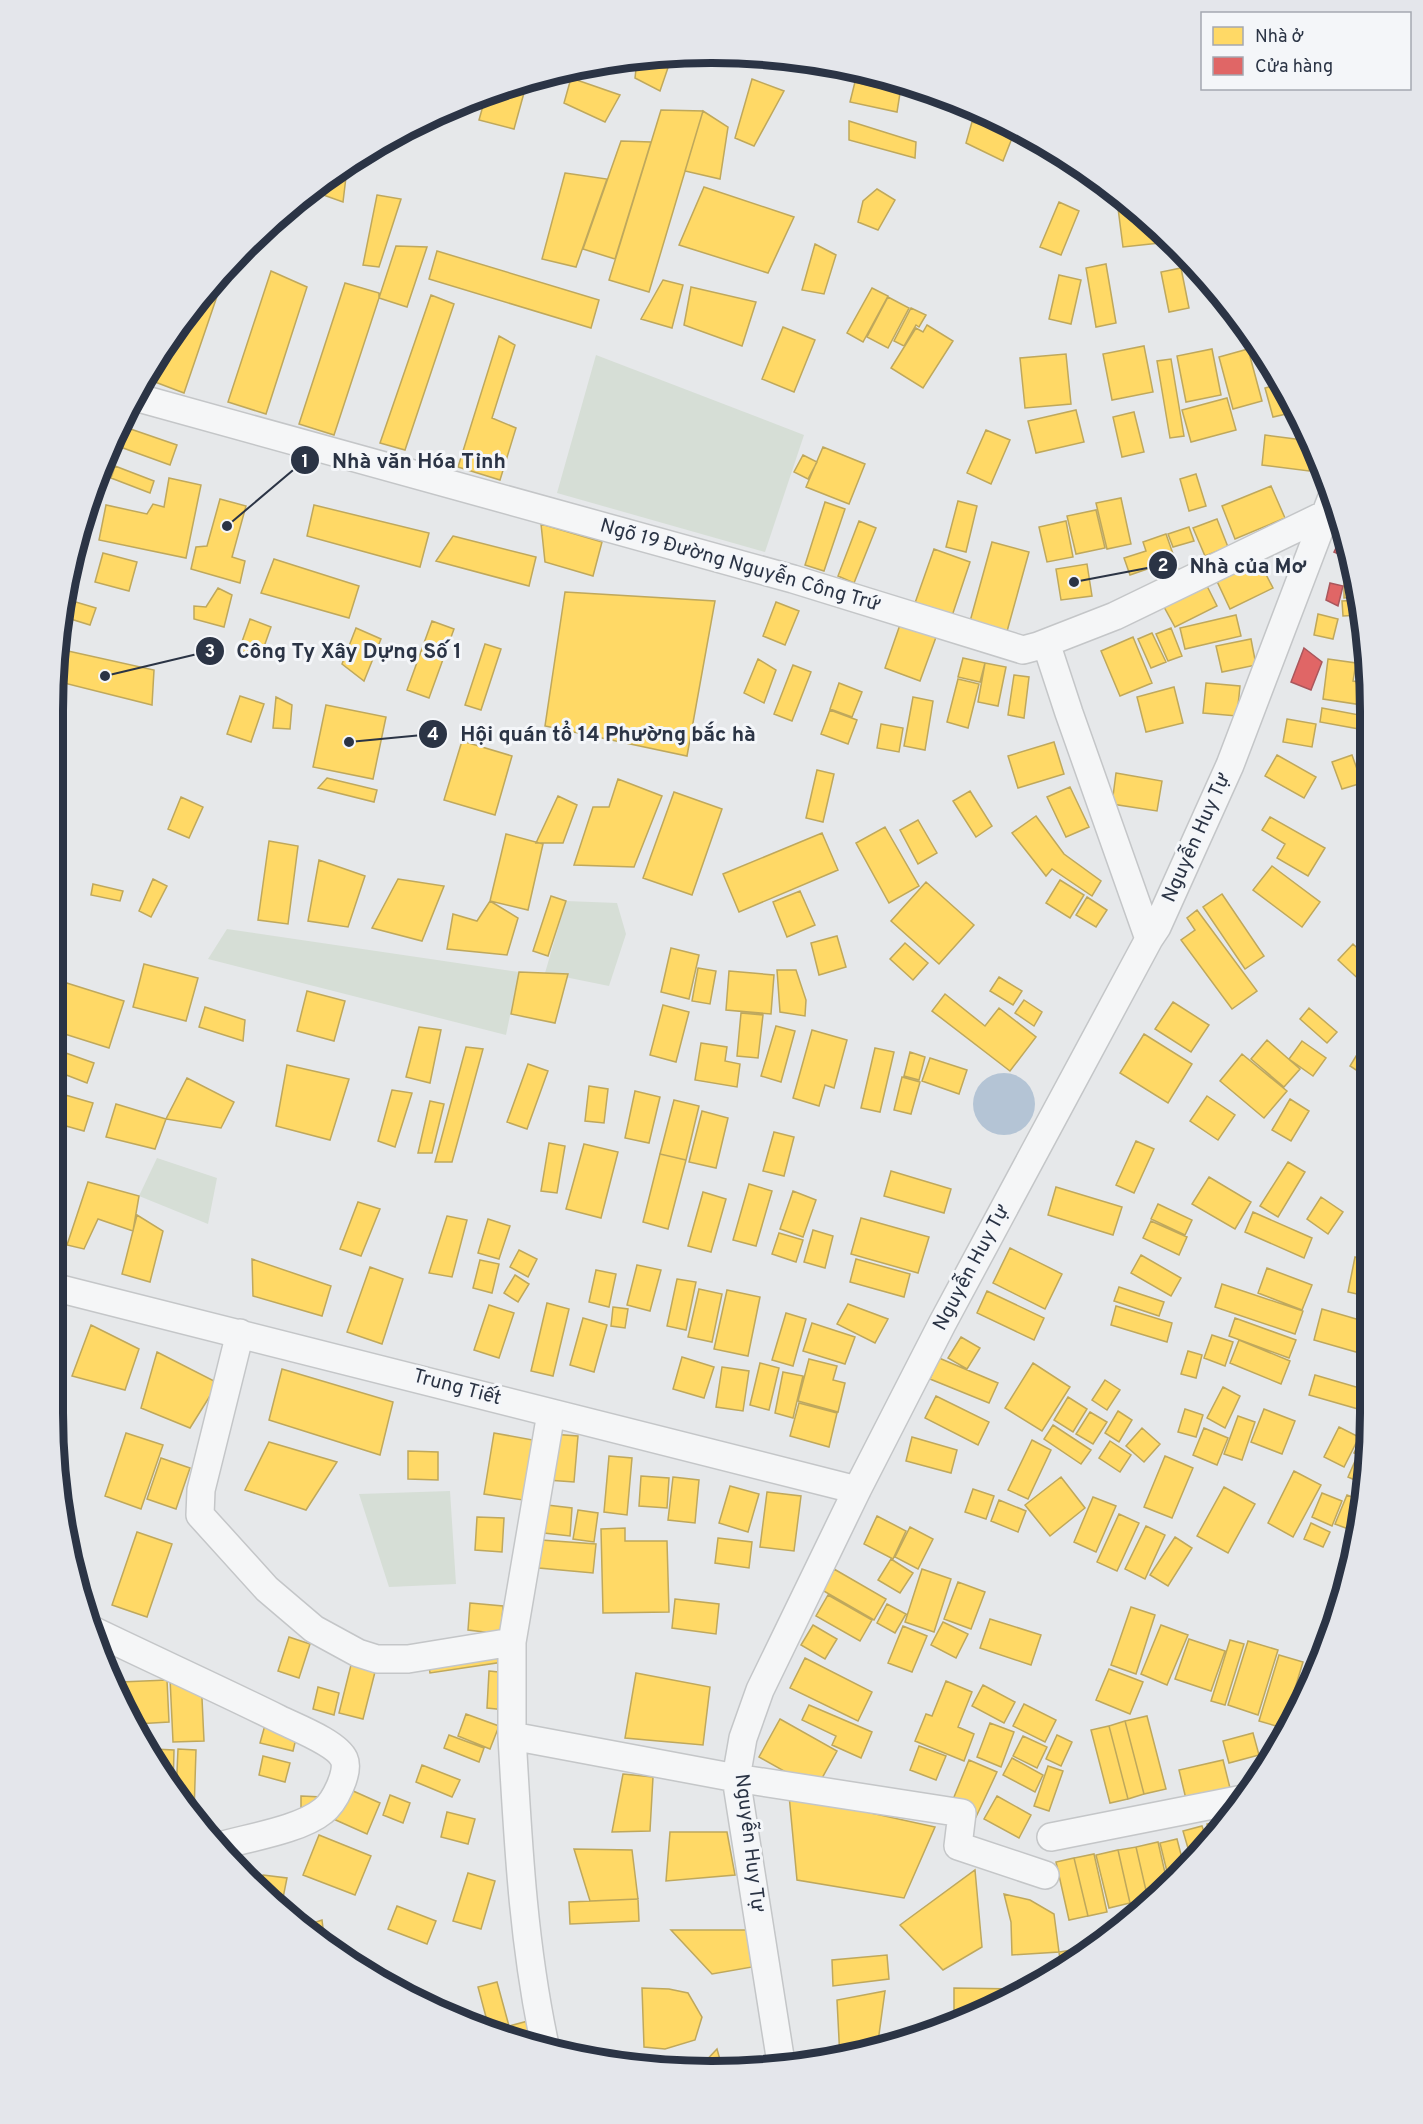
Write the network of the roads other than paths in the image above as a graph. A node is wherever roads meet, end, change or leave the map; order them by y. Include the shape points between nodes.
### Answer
1 (143, 399) edge
2 (1327, 507) edge
3 (1328, 509) edge
4 (1046, 643) junction
5 (1149, 939) junction
6 (63, 1289) edge
7 (240, 1333) junction
8 (551, 1413) junction
9 (857, 1490) junction
10 (102, 1635) edge
11 (512, 1642) junction
12 (512, 1736) junction
13 (736, 1778) junction
14 (1230, 1802) edge
15 (1051, 1837) dead end
16 (228, 1844) edge
17 (1045, 1875) dead end
18 (544, 2039) edge
19 (781, 2057) edge

1 - 4 street, Ngõ 19 Đường Nguyễn Công Trứ via 793,579 1023,650
2 - 4 street, Ngõ 19 Đường Nguyễn Công Trứ via 1115,616
3 - 5 street, Nguyễn Huy Tự via 1230,765
4 - 5 street
5 - 9 street, Nguyễn Huy Tự
6 - 7 street, Trung Tiết
7 - 8 street, Trung Tiết
7 - 11 street via 201,1490 200,1515 208,1526 267,1589 314,1629 358,1653 377,1659 408,1659
8 - 9 street, Trung Tiết
8 - 11 street
9 - 13 street, Nguyễn Huy Tự via 760,1690 742,1738
10 - 16 street via 314,1737 344,1758 344,1776 324,1811 305,1822
11 - 12 street
12 - 13 street
12 - 18 street via 519,1875 528,1959
13 - 17 street via 962,1813 958,1846
13 - 19 street, Nguyễn Huy Tự
14 - 15 street

